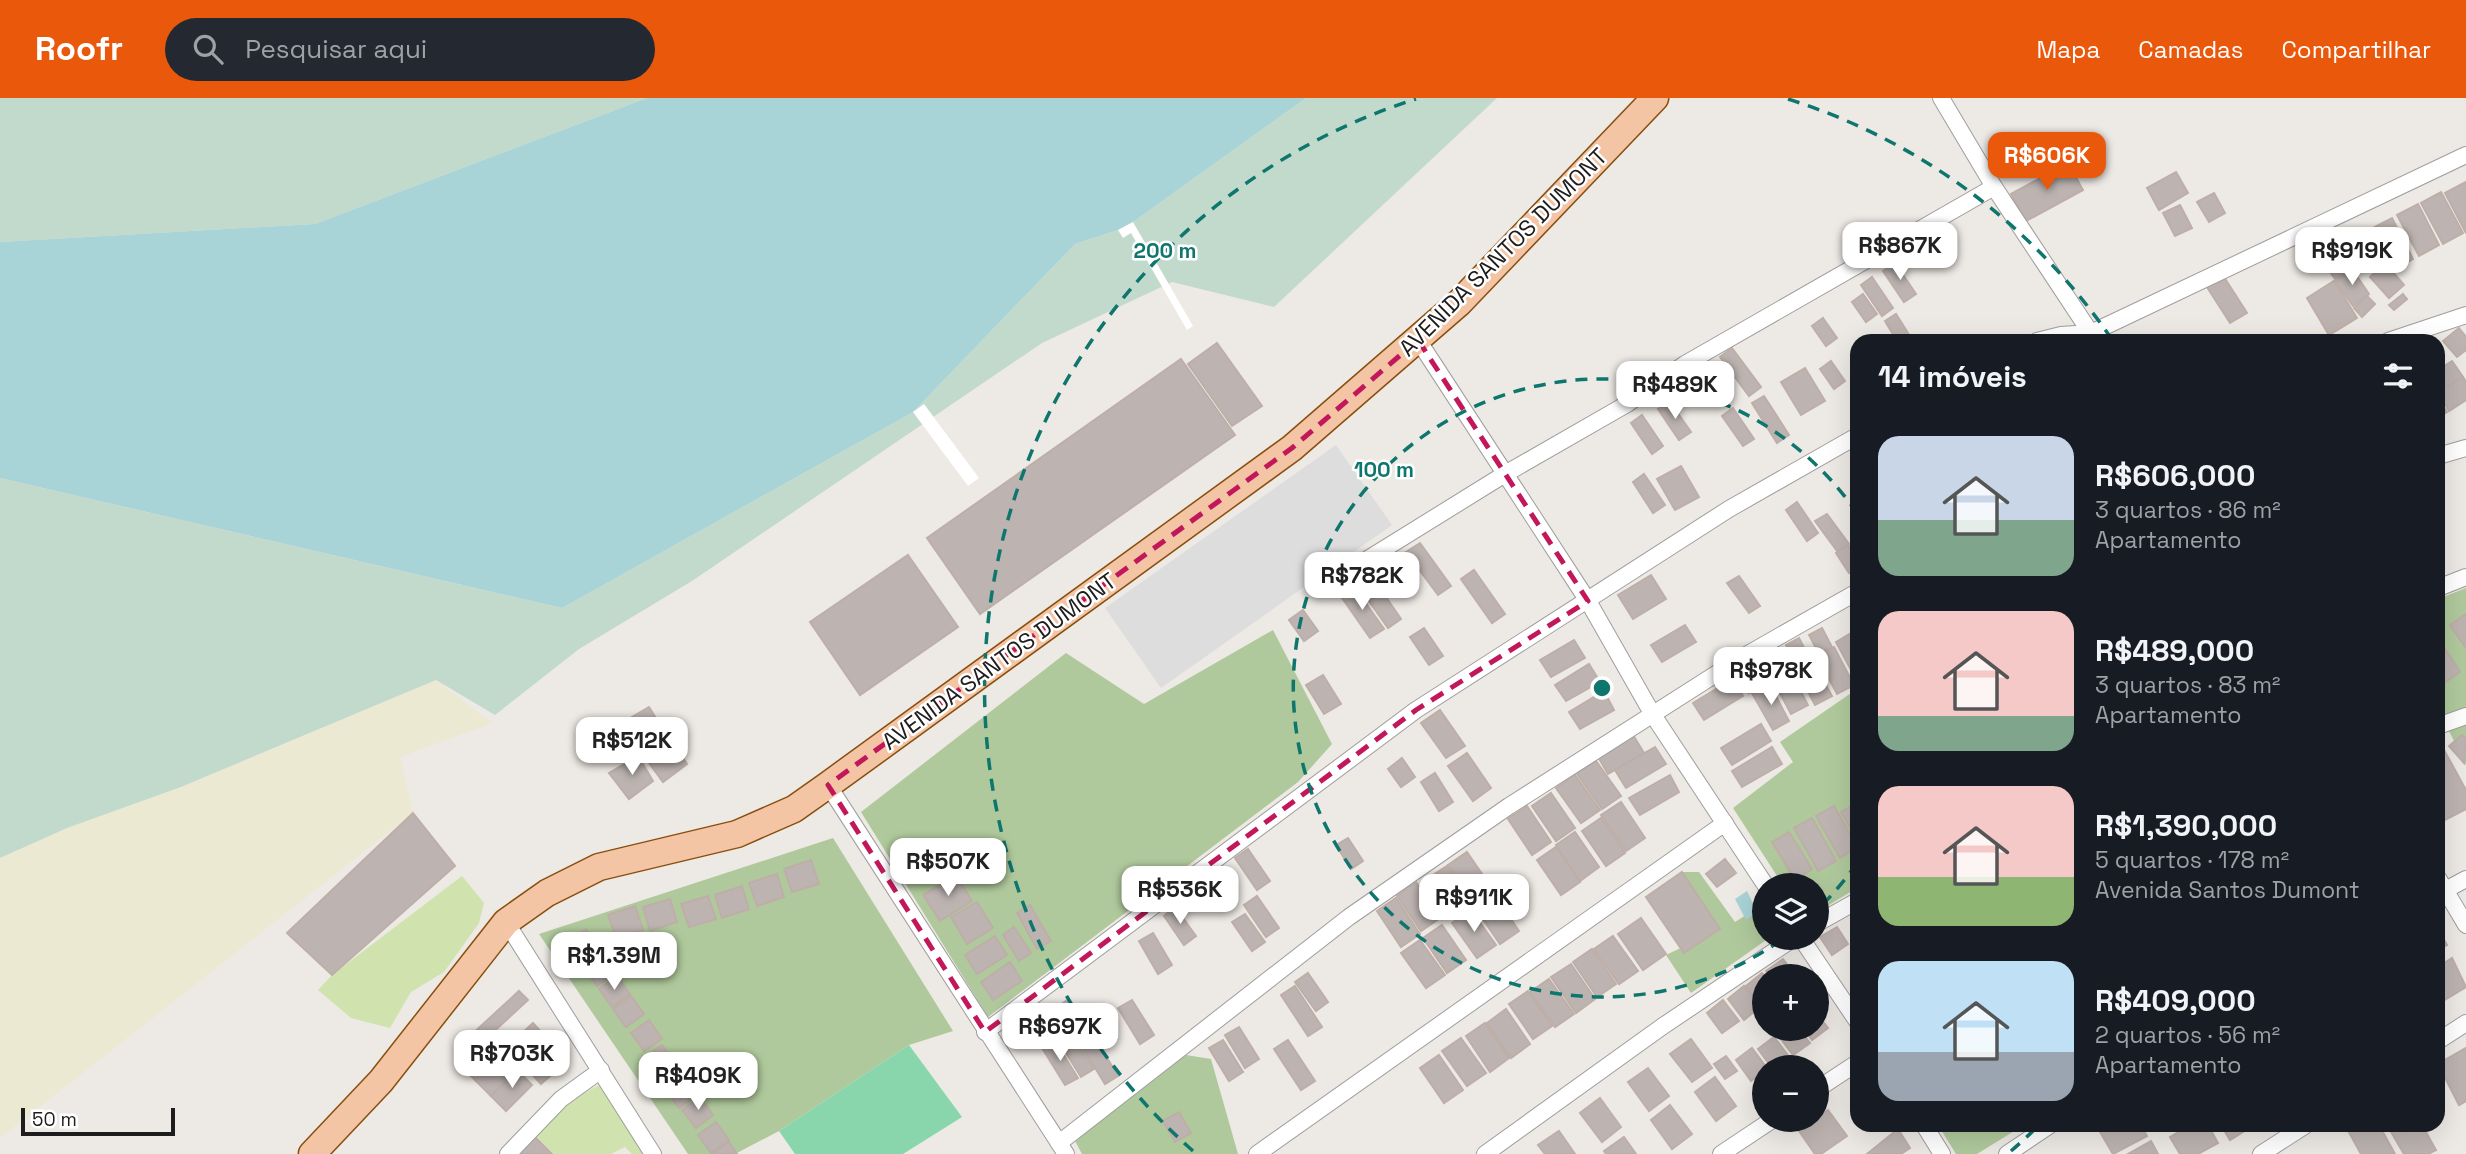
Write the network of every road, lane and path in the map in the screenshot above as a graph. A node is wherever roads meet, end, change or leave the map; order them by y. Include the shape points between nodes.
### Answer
1 (1656, 98) edge
2 (1941, 98) edge
3 (2466, 155) edge
4 (1994, 187) junction
5 (2466, 315) edge
6 (2091, 334) edge
7 (2099, 334) edge
8 (2409, 334) edge
9 (1418, 340) junction
10 (1850, 440) edge
11 (2466, 447) edge
12 (2445, 454) edge
13 (1505, 474) junction
14 (1355, 567) dead end
15 (2466, 577) edge
16 (2445, 585) edge
17 (1850, 596) edge
18 (1588, 601) junction
19 (1653, 715) junction
20 (2466, 716) edge
21 (2445, 724) edge
22 (828, 785) junction
23 (1725, 823) junction
24 (1758, 873) edge
25 (2466, 879) edge
26 (2445, 885) edge
27 (2445, 894) edge
28 (1850, 905) edge
29 (1829, 917) edge
30 (506, 922) junction
31 (2466, 925) edge
32 (1776, 950) edge
33 (1809, 950) edge
34 (1850, 1011) edge
35 (2466, 1023) edge
36 (985, 1032) junction
37 (2445, 1036) edge
38 (1850, 1068) edge
39 (601, 1070) junction
40 (1829, 1081) edge
41 (1754, 1132) edge
42 (1928, 1132) edge
43 (2040, 1132) edge
44 (2295, 1132) edge
45 (1062, 1149) edge
46 (312, 1154) edge
47 (508, 1154) edge
48 (653, 1154) edge
49 (1257, 1154) edge
50 (1485, 1154) edge
51 (1721, 1154) edge
52 (1942, 1154) edge
53 (2007, 1154) edge
54 (2261, 1154) edge

1 - 9 main road, AVENIDA SANTOS DUMONT
2 - 4 street
3 - 7 street
4 - 6 street
4 - 13 street via 1685,364 1627,404
5 - 8 street
9 - 13 street
9 - 22 main road, AVENIDA SANTOS DUMONT via 1292,449
10 - 18 street via 1729,509
11 - 12 street
13 - 14 street
13 - 18 street
15 - 16 street
17 - 19 street
18 - 19 street
18 - 36 street via 1416,710
19 - 23 street
19 - 45 street via 1509,806 1349,917
20 - 21 street
22 - 30 main road, AVENIDA SANTOS DUMONT via 794,809 737,834 599,867 547,893
22 - 36 street
23 - 24 street
23 - 49 street
25 - 26 street
27 - 31 street
28 - 29 street
30 - 39 street
30 - 46 main road, AVENIDA SANTOS DUMONT via 381,1081
32 - 50 street
33 - 34 street
35 - 37 street
36 - 45 street
38 - 40 street
39 - 47 street via 561,1100
39 - 48 street
41 - 51 street
42 - 52 street
43 - 53 street
44 - 54 street

